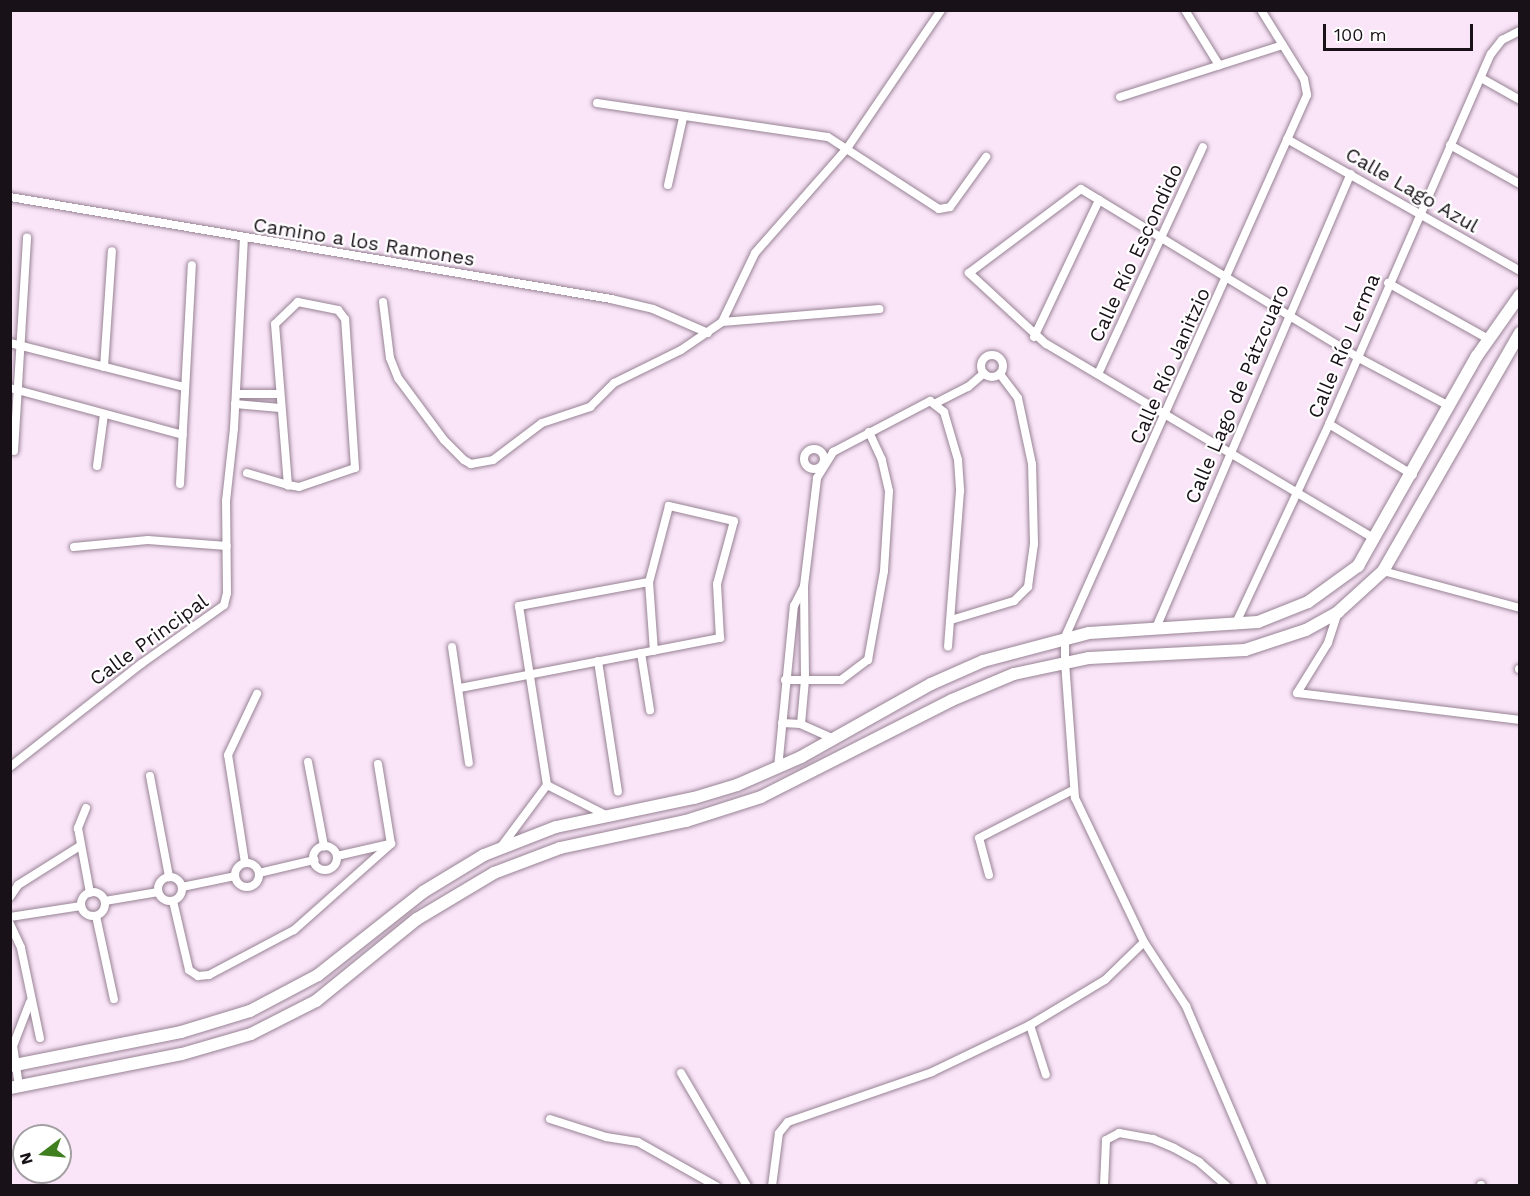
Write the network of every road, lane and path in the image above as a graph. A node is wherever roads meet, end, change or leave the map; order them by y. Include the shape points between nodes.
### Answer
1 (941, 10) edge
2 (1185, 10) edge
3 (1261, 10) edge
4 (1520, 31) edge
5 (1283, 45) junction
6 (1219, 65) junction
7 (1481, 78) junction
8 (1120, 96) dead end
9 (1520, 100) edge
10 (597, 103) dead end
11 (683, 118) junction
12 (1287, 138) junction
13 (1450, 145) junction
14 (848, 147) junction
15 (1203, 147) dead end
16 (986, 157) dead end
17 (1351, 174) junction
18 (1520, 184) edge
19 (668, 185) dead end
20 (10, 197) edge
21 (1099, 200) junction
22 (1420, 213) junction
23 (27, 237) dead end
24 (243, 239) junction
25 (1161, 239) junction
26 (112, 251) dead end
27 (192, 265) dead end
28 (1520, 271) edge
29 (1228, 276) junction
30 (1388, 283) junction
31 (1520, 295) edge
32 (383, 302) dead end
33 (879, 309) dead end
34 (1288, 312) junction
35 (722, 322) junction
36 (708, 333) junction
37 (1520, 333) edge
38 (1034, 337) junction
39 (1488, 339) junction
40 (10, 343) edge
41 (21, 346) junction
42 (1357, 357) junction
43 (104, 367) junction
44 (984, 373) junction
45 (1000, 374) junction
46 (1098, 374) junction
47 (184, 387) junction
48 (14, 389) edge
49 (236, 394) junction
50 (279, 394) junction
51 (936, 403) junction
52 (235, 404) junction
53 (1449, 406) junction
54 (280, 408) junction
55 (104, 414) junction
56 (1166, 416) junction
57 (1329, 424) junction
58 (869, 432) junction
59 (183, 435) junction
60 (14, 451) dead end
61 (1232, 454) junction
62 (97, 466) dead end
63 (247, 473) dead end
64 (1413, 475) junction
65 (180, 484) dead end
66 (288, 485) junction
67 (1297, 492) junction
68 (1376, 540) junction
69 (227, 546) junction
70 (74, 547) dead end
71 (1383, 571) junction
72 (649, 582) junction
73 (804, 585) junction
74 (1520, 608) edge
75 (1338, 612) junction
76 (951, 620) junction
77 (1234, 626) junction
78 (1156, 628) junction
79 (1065, 637) junction
80 (452, 646) dead end
81 (948, 647) dead end
82 (654, 651) junction
83 (641, 653) junction
84 (598, 661) junction
85 (1065, 662) junction
86 (529, 675) junction
87 (785, 680) junction
88 (805, 680) junction
89 (460, 688) junction
90 (257, 694) dead end
91 (650, 710) dead end
92 (1520, 720) edge
93 (782, 723) junction
94 (801, 724) junction
95 (834, 738) junction
96 (308, 762) dead end
97 (469, 763) dead end
98 (378, 764) dead end
99 (10, 767) edge
100 (778, 768) junction
101 (150, 776) dead end
102 (547, 784) junction
103 (1073, 790) junction
104 (618, 791) dead end
105 (86, 808) dead end
106 (606, 815) junction
107 (391, 844) junction
108 (80, 846) junction
109 (324, 846) junction
110 (500, 848) junction
111 (337, 856) junction
112 (314, 860) junction
113 (245, 863) junction
114 (259, 873) junction
115 (989, 875) dead end
116 (235, 876) junction
117 (169, 877) junction
118 (182, 887) junction
119 (90, 892) junction
120 (158, 892) junction
121 (10, 897) edge
122 (173, 901) junction
123 (105, 902) junction
124 (81, 906) junction
125 (96, 916) junction
126 (10, 917) edge
127 (10, 924) edge
128 (1144, 942) junction
129 (114, 999) dead end
130 (30, 1000) junction
131 (1030, 1025) junction
132 (40, 1038) dead end
133 (13, 1065) edge
134 (681, 1073) dead end
135 (1046, 1075) dead end
136 (15, 1087) edge
137 (550, 1119) dead end
138 (716, 1185) edge
139 (747, 1185) edge
140 (772, 1185) edge
141 (1105, 1185) edge
142 (1227, 1185) edge
143 (1263, 1185) edge

1 - 14 street
2 - 6 street
3 - 5 street
4 - 7 street, Calle Río Lerma via 1495,46
5 - 6 street
5 - 12 street, Calle Río Janitzio via 1306,84 1307,95
6 - 8 street
7 - 9 street
7 - 13 street, Calle Río Lerma
10 - 11 street
11 - 14 street via 817,134
11 - 19 street
12 - 17 street, Calle Lago Azul
12 - 29 street, Calle Río Janitzio
13 - 18 street
13 - 22 street, Calle Río Lerma
14 - 16 street via 939,209 950,207
14 - 35 street via 755,254
15 - 25 street, Calle Río Escondido
17 - 22 street, Calle Lago Azul
17 - 34 street, Calle Lago de Pátzcuaro
20 - 24 street, Camino a los Ramones
21 - 25 street
21 - 38 street
21 - 38 street via 1081,189 969,273
22 - 28 street, Calle Lago Azul
22 - 30 street, Calle Río Lerma
23 - 41 street
24 - 36 street, Camino a los Ramones via 621,301 653,309
24 - 49 street, Calle Principal
25 - 29 street
25 - 46 street, Calle Río Escondido
26 - 43 street
27 - 47 street
29 - 34 street
29 - 56 street, Calle Río Janitzio
30 - 39 street
30 - 42 street, Calle Río Lerma
31 - 39 main road
32 - 36 street via 393,368 444,440 471,464 493,460 542,423 590,407 614,383
33 - 35 street
34 - 42 street
34 - 61 street, Calle Lago de Pátzcuaro
35 - 36 street
37 - 71 main road
38 - 46 street
39 - 53 main road
40 - 41 street
41 - 43 street
41 - 48 street
42 - 53 street
42 - 57 street, Calle Río Lerma
43 - 47 street
44 - 45 street via 993,377
44 - 45 street via 983,360 993,355 1001,361
44 - 51 street via 968,387
45 - 76 street via 1018,398 1032,464 1034,544 1028,587 1014,601
46 - 56 street
47 - 59 street
48 - 55 street
48 - 60 street
49 - 50 street
49 - 52 street, Calle Principal
50 - 54 street
50 - 66 street via 275,324 298,302 343,313 355,468 299,487
51 - 58 street via 902,414
51 - 76 street via 944,412 958,460 960,491
52 - 54 street
52 - 69 street, Calle Principal via 226,501
53 - 64 main road
54 - 66 street
55 - 59 street
55 - 62 street
56 - 61 street
56 - 79 street, Calle Río Janitzio
57 - 64 street
57 - 67 street, Calle Río Lerma
58 - 73 street via 833,452 822,465 817,478
58 - 88 street via 882,460 889,491 884,571 868,660 841,680
59 - 65 street
61 - 67 street
61 - 78 street, Calle Lago de Pátzcuaro
63 - 66 street
64 - 68 main road
67 - 68 street
67 - 77 street, Calle Río Lerma
68 - 77 main road via 1358,566 1318,596 1282,615
69 - 70 street via 148,540
69 - 99 street, Calle Principal via 228,593 224,605 141,664
71 - 74 street
71 - 75 main road
72 - 82 street
72 - 82 street via 669,506 734,521 717,584 720,638
72 - 86 street via 519,606
73 - 87 street via 795,598
73 - 88 street
75 - 85 main road via 1279,641 1245,650
75 - 92 street via 1328,643 1297,693
76 - 81 street
77 - 78 main road
78 - 79 main road
79 - 85 street, Calle Río Janitzio
79 - 95 main road via 956,671
80 - 89 street
82 - 83 street
83 - 84 street
83 - 91 street
84 - 86 street
84 - 104 street
85 - 103 street, Calle Río Janitzio
85 - 136 main road via 980,687 761,797 686,821 560,848 494,873 417,919 316,1001 250,1034 182,1054
86 - 89 street
86 - 102 street
87 - 88 street
87 - 93 street
88 - 94 street
89 - 97 street
90 - 113 street via 228,755
93 - 94 street
93 - 100 street
94 - 95 street
95 - 100 main road
96 - 109 street
98 - 107 street
100 - 106 main road via 694,798
101 - 117 street
102 - 106 street
102 - 110 street
103 - 115 street via 978,838
103 - 128 street
105 - 108 street via 78,823
106 - 110 main road via 526,836
107 - 111 street
107 - 122 street via 294,930 209,975 198,976 189,970
108 - 119 street
108 - 121 street via 18,885
109 - 111 street via 334,849
109 - 112 street via 317,849
110 - 133 main road via 452,872 318,975 261,1006 181,1032
111 - 112 street via 335,865 328,869 319,868
112 - 114 street
113 - 114 street via 252,864
113 - 116 street via 236,869
114 - 116 street via 254,884 246,887
116 - 118 street
117 - 118 street via 177,879
117 - 120 street via 160,882
118 - 122 street via 180,896
119 - 123 street via 101,895
119 - 124 street
120 - 122 street
120 - 123 street
123 - 125 street via 103,911
124 - 125 street via 86,915
124 - 126 street
125 - 129 street
127 - 130 street via 21,948
128 - 131 street via 1105,980
128 - 143 street via 1186,1006
130 - 132 street
130 - 133 street via 13,1046
131 - 135 street
131 - 140 street via 932,1072 788,1122 779,1133
133 - 136 street
134 - 139 street
137 - 138 street via 606,1137 638,1142
141 - 142 street via 1106,1140 1119,1133 1153,1139 1174,1148

